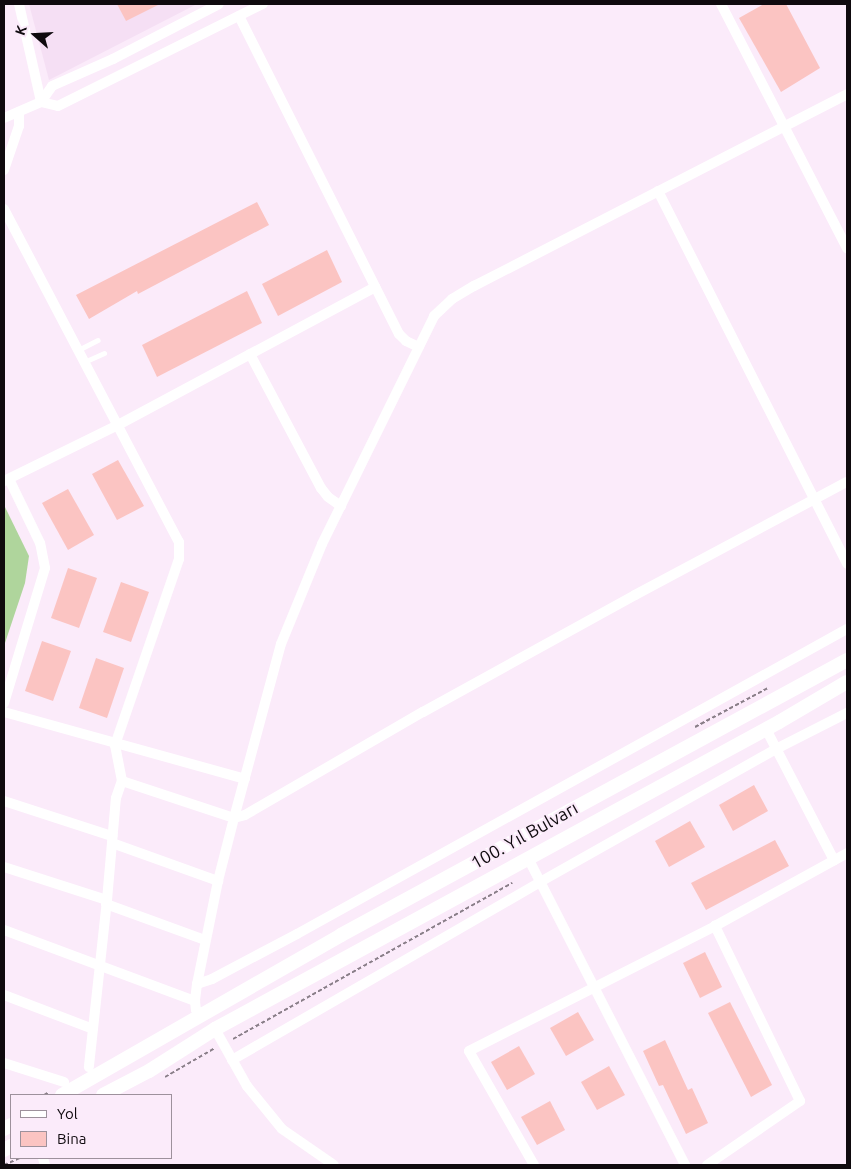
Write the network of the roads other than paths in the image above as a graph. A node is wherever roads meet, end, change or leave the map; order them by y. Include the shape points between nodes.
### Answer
1 (19, 4) edge
2 (219, 4) edge
3 (263, 4) edge
4 (721, 4) edge
5 (239, 16) junction
6 (847, 94) edge
7 (41, 102) junction
8 (19, 112) junction
9 (4, 118) edge
10 (784, 126) junction
11 (4, 170) edge
12 (658, 191) junction
13 (4, 210) edge
14 (847, 248) edge
15 (375, 287) junction
16 (98, 340) dead end
17 (419, 347) junction
18 (78, 350) junction
19 (104, 353) dead end
20 (250, 354) junction
21 (84, 362) junction
22 (118, 425) junction
23 (6, 480) edge
24 (847, 482) edge
25 (815, 500) junction
26 (341, 506) junction
27 (847, 564) edge
28 (847, 629) edge
29 (847, 660) edge
30 (847, 682) edge
31 (4, 703) edge
32 (4, 712) edge
33 (847, 712) edge
34 (766, 729) junction
35 (115, 745) junction
36 (776, 749) junction
37 (245, 780) junction
38 (122, 781) junction
39 (4, 801) edge
40 (234, 818) junction
41 (112, 839) junction
42 (847, 853) edge
43 (528, 858) junction
44 (834, 860) junction
45 (4, 867) edge
46 (218, 881) junction
47 (540, 882) junction
48 (107, 902) junction
49 (715, 926) junction
50 (4, 930) edge
51 (205, 940) junction
52 (100, 965) junction
53 (197, 984) junction
54 (593, 988) junction
55 (4, 995) edge
56 (195, 1001) junction
57 (203, 1015) junction
58 (93, 1029) junction
59 (215, 1029) junction
60 (232, 1060) junction
61 (4, 1063) edge
62 (89, 1067) dead end
63 (63, 1088) edge
64 (105, 1094) edge
65 (334, 1165) edge
66 (534, 1165) edge
67 (685, 1165) edge
68 (707, 1165) edge

1 - 7 street
2 - 7 street via 114,59 52,86
3 - 5 street
4 - 10 street
5 - 7 street via 58,106
5 - 15 street
6 - 10 street
7 - 8 street
8 - 9 street
8 - 11 street via 19,126
10 - 12 street
10 - 14 street
12 - 17 street via 463,292 434,316
12 - 25 street
13 - 18 street
15 - 17 street via 399,334
15 - 20 street
16 - 18 lane
17 - 26 street
18 - 21 street
19 - 21 lane
20 - 22 street
20 - 26 street via 321,488
21 - 22 street
22 - 23 street
22 - 35 street via 179,542 179,559
23 - 31 street via 40,543 45,568
24 - 25 street
25 - 27 street
25 - 40 street via 423,712 245,815
26 - 37 street via 281,644
28 - 53 street via 306,929
29 - 57 main road, 100. Yıl Bulvarı via 341,935
30 - 34 main road, 100. Yıl Bulvarı
32 - 35 street
33 - 36 street
34 - 36 street
34 - 43 main road, 100. Yıl Bulvarı
35 - 37 street
35 - 38 street
36 - 44 street
36 - 47 street
37 - 40 street
38 - 40 street
38 - 41 street via 116,798
39 - 41 street
40 - 46 street
41 - 46 street
41 - 48 street
42 - 44 street
43 - 47 street
43 - 59 main road, 100. Yıl Bulvarı
44 - 49 street
45 - 48 street
46 - 51 street
47 - 54 street
47 - 60 street
48 - 51 street
48 - 52 street
49 - 54 street
49 - 68 street via 800,1102
50 - 52 street
51 - 53 street
52 - 56 street
52 - 58 street
53 - 56 street
54 - 66 street via 468,1051
54 - 67 street
55 - 58 street
56 - 57 street via 196,1010
57 - 59 main road
57 - 63 main road, 100. Yıl Bulvarı
58 - 62 street
59 - 60 street
59 - 64 main road, 100. Yıl Bulvarı via 149,1071
60 - 65 street via 247,1086 282,1129
61 - 63 street

